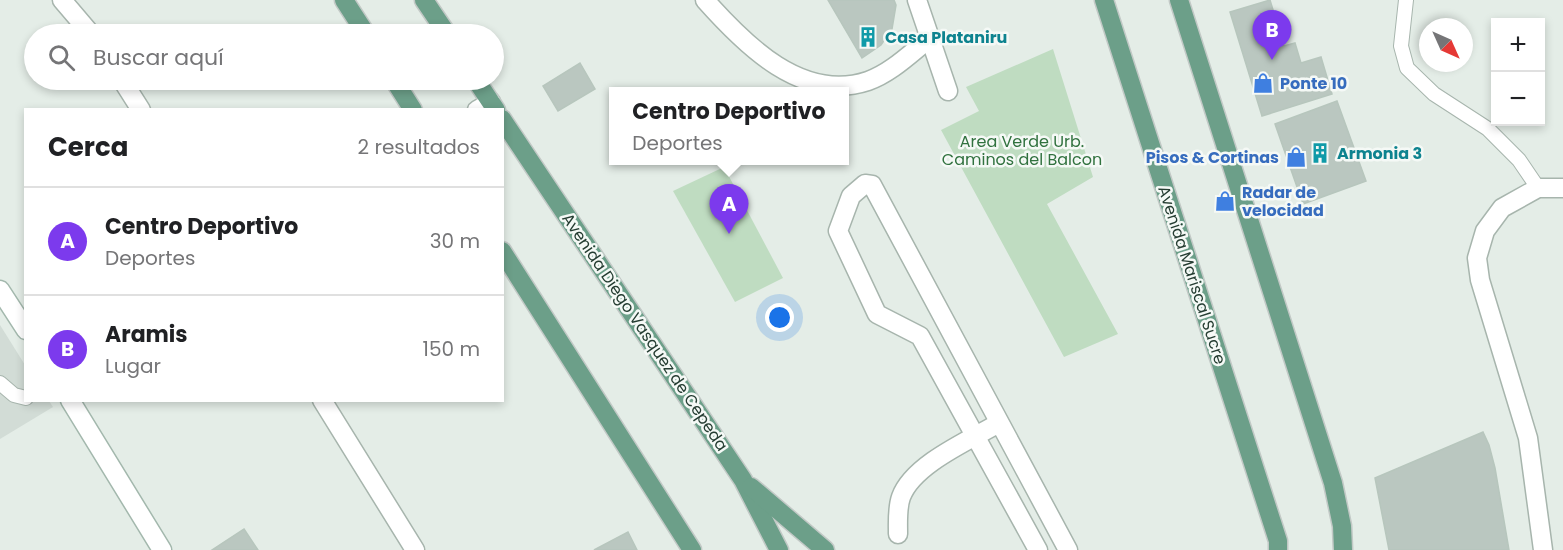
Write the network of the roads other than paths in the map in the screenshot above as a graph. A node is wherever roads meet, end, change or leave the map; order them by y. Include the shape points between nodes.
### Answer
1 (62, 0) edge
2 (344, 0) edge
3 (424, 0) edge
4 (705, 0) edge
5 (917, 0) edge
6 (1104, 0) edge
7 (1179, 0) edge
8 (1406, 0) edge
9 (82, 24) edge
10 (360, 24) edge
11 (440, 24) edge
12 (929, 39) junction
13 (128, 90) edge
14 (400, 90) edge
15 (480, 90) edge
16 (948, 91) dead end
17 (488, 107) edge
18 (140, 108) edge
19 (412, 108) edge
20 (504, 122) edge
21 (1538, 188) junction
22 (1563, 188) edge
23 (504, 254) edge
24 (0, 290) edge
25 (946, 322) junction
26 (24, 327) edge
27 (920, 336) junction
28 (0, 383) edge
29 (24, 397) edge
30 (71, 402) edge
31 (323, 402) edge
32 (999, 423) junction
33 (975, 437) junction
34 (743, 480) junction
35 (1052, 521) junction
36 (1027, 531) junction
37 (898, 534) dead end
38 (162, 550) edge
39 (415, 550) edge
40 (692, 550) edge
41 (779, 550) edge
42 (825, 550) edge
43 (1038, 550) edge
44 (1068, 550) edge
45 (1278, 550) edge
46 (1343, 550) edge
47 (1543, 550) edge

1 - 9 street
2 - 10 main road
3 - 11 main road
4 - 12 street via 751,47 778,67 809,81 843,86 869,81
5 - 12 street
6 - 45 main road, Avenida Mariscal Sucre
7 - 46 main road via 1334,483
8 - 21 lane via 1401,46 1407,68 1434,94 1488,129 1520,160
12 - 16 street
13 - 18 street
14 - 19 main road
15 - 17 main road
20 - 34 main road, Avenida Diego Vasquez de Cepeda
21 - 22 street
21 - 47 street via 1502,208 1485,231 1477,258 1480,280 1528,438
23 - 40 main road
24 - 26 street
25 - 27 street
25 - 27 street via 872,184 865,184 851,196 838,231 877,314
25 - 32 street
27 - 33 street
28 - 29 lane
30 - 38 street
31 - 39 street
32 - 33 street
32 - 35 street
33 - 36 street
33 - 37 street via 936,458 906,485 900,499
34 - 41 main road, Avenida Diego Vasquez de Cepeda
34 - 42 main road
35 - 36 street
35 - 44 street
36 - 43 street

